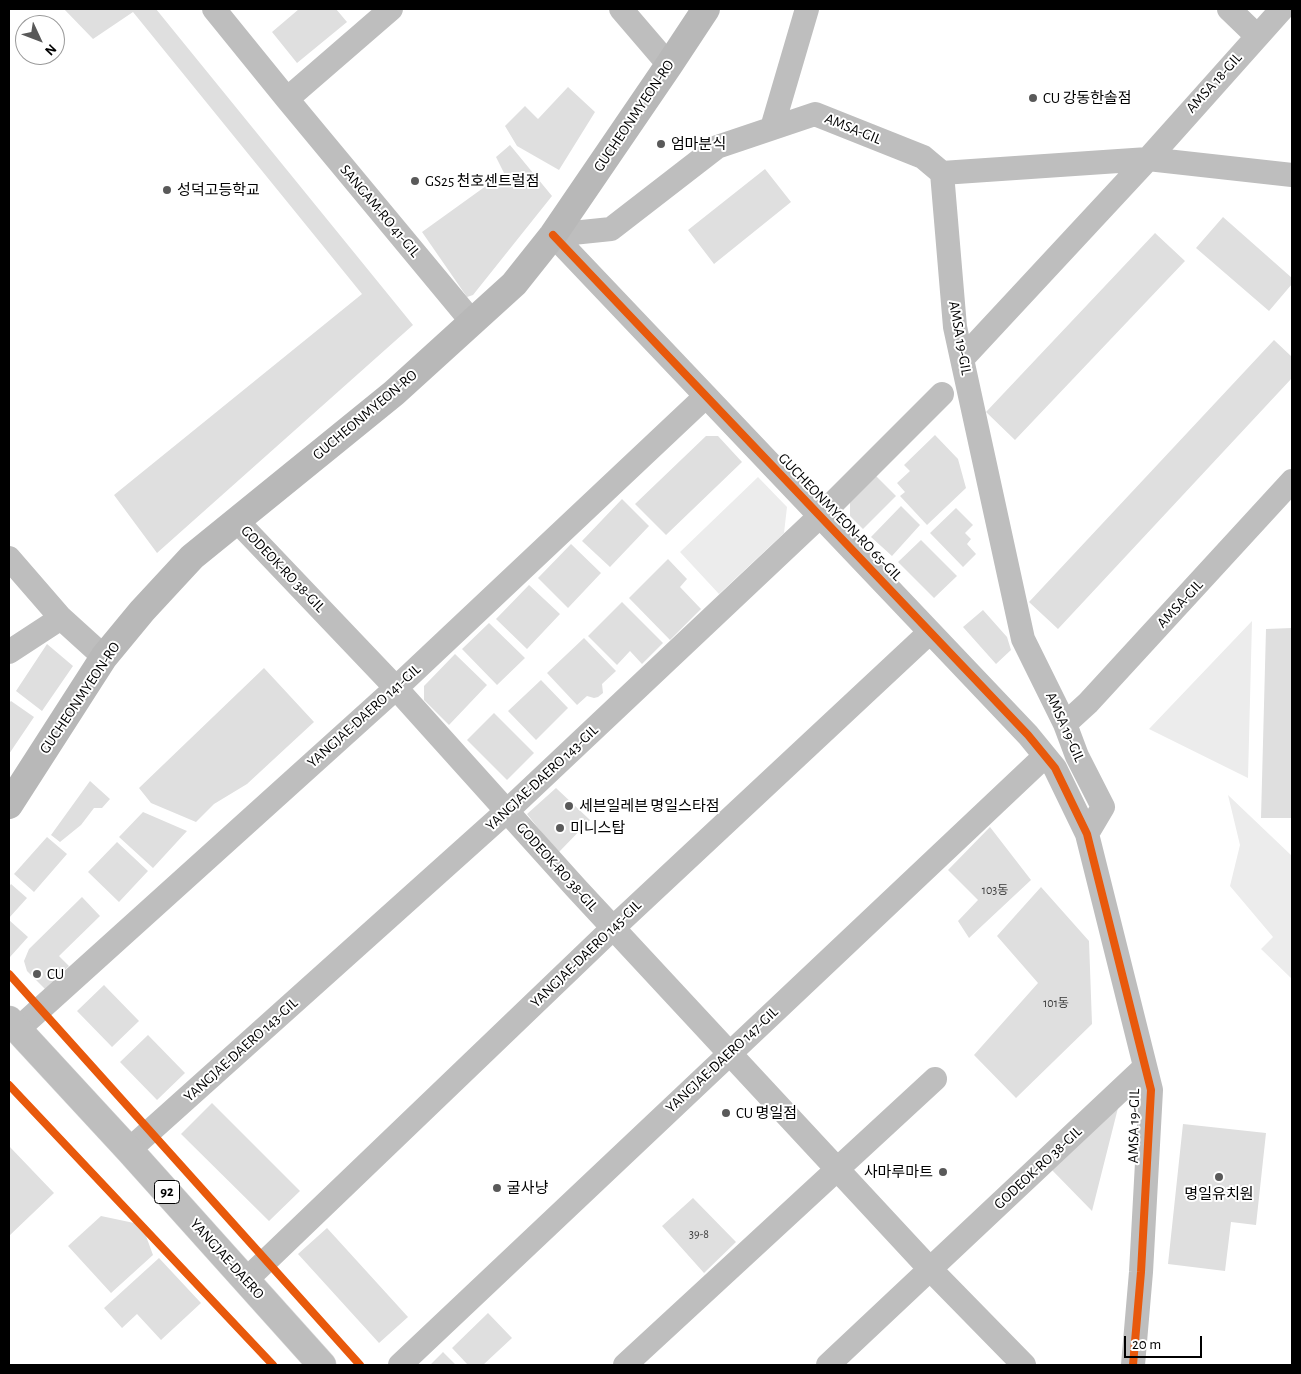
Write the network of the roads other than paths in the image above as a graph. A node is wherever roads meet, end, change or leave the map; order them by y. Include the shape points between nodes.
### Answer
1 (214, 9) edge
2 (391, 9) edge
3 (621, 9) edge
4 (706, 9) edge
5 (807, 9) edge
6 (1229, 9) edge
7 (1282, 9) edge
8 (1257, 36) junction
9 (669, 65) junction
10 (287, 99) junction
11 (772, 128) junction
12 (1148, 159) junction
13 (942, 174) junction
14 (1292, 175) edge
15 (553, 235) junction
16 (473, 323) junction
17 (962, 359) junction
18 (942, 394) dead end
19 (706, 396) junction
20 (1292, 481) edge
21 (820, 516) junction
22 (236, 520) junction
23 (9, 558) edge
24 (61, 618) junction
25 (930, 632) junction
26 (9, 652) edge
27 (104, 657) junction
28 (396, 688) junction
29 (1065, 724) junction
30 (1045, 756) junction
31 (9, 806) edge
32 (507, 811) junction
33 (1087, 834) junction
34 (613, 928) junction
35 (13, 1025) edge
36 (729, 1053) junction
37 (1145, 1067) junction
38 (934, 1079) dead end
39 (130, 1150) junction
40 (837, 1169) junction
41 (930, 1269) junction
42 (246, 1280) junction
43 (322, 1365) edge
44 (400, 1365) edge
45 (625, 1365) edge
46 (828, 1365) edge
47 (1024, 1365) edge
48 (1133, 1365) edge

1 - 10 street, SANGAM-RO 41-GIL
2 - 10 street
3 - 9 street
4 - 9 main road, GUCHEONMYEON-RO
5 - 11 street
6 - 8 street
7 - 8 street, AMSA 18-GIL
8 - 12 street, AMSA 18-GIL
9 - 15 main road, GUCHEONMYEON-RO
10 - 16 street, SANGAM-RO 41-GIL
11 - 13 street, AMSA-GIL via 815,114 923,157
11 - 15 street, AMSA-GIL via 717,147 611,229
12 - 13 street
12 - 14 street
12 - 17 street
13 - 17 street, AMSA 19-GIL via 955,327
15 - 16 main road, GUCHEONMYEON-RO via 514,284
15 - 19 street, GUCHEONMYEON-RO 65-GIL
16 - 22 main road, GUCHEONMYEON-RO via 394,393
17 - 29 street, AMSA 19-GIL via 1024,639
18 - 21 street, YANGJAE-DAERO 143-GIL
19 - 21 street, GUCHEONMYEON-RO 65-GIL
19 - 28 street, YANGJAE-DAERO 141-GIL
20 - 29 street, AMSA-GIL
21 - 25 street, GUCHEONMYEON-RO 65-GIL
21 - 32 street, YANGJAE-DAERO 143-GIL
22 - 27 main road, GUCHEONMYEON-RO via 192,557
22 - 28 street, GODEOK-RO 38-GIL
23 - 24 street
24 - 26 street
24 - 27 street
25 - 30 street, GUCHEONMYEON-RO 65-GIL
25 - 34 street, YANGJAE-DAERO 145-GIL
27 - 31 main road, GUCHEONMYEON-RO
28 - 32 street, GODEOK-RO 38-GIL
28 - 35 street, YANGJAE-DAERO 141-GIL
29 - 33 street, AMSA 19-GIL via 1103,808
30 - 33 street, GUCHEONMYEON-RO 65-GIL via 1055,768
30 - 36 street, YANGJAE-DAERO 147-GIL
32 - 34 street, GODEOK-RO 38-GIL
32 - 39 street, YANGJAE-DAERO 143-GIL
33 - 37 street, AMSA 19-GIL
34 - 36 street, GODEOK-RO 38-GIL
34 - 42 street, YANGJAE-DAERO 145-GIL
35 - 39 main road, YANGJAE-DAERO / 92
36 - 40 street, GODEOK-RO 38-GIL
36 - 44 street, YANGJAE-DAERO 147-GIL
37 - 41 street, GODEOK-RO 38-GIL
37 - 48 street, AMSA 19-GIL via 1151,1090
38 - 40 street
39 - 42 main road, YANGJAE-DAERO / 92
40 - 41 street, GODEOK-RO 38-GIL
40 - 45 street
41 - 46 street, GODEOK-RO 38-GIL
41 - 47 street, GODEOK-RO 38-GIL
42 - 43 main road, YANGJAE-DAERO / 92

